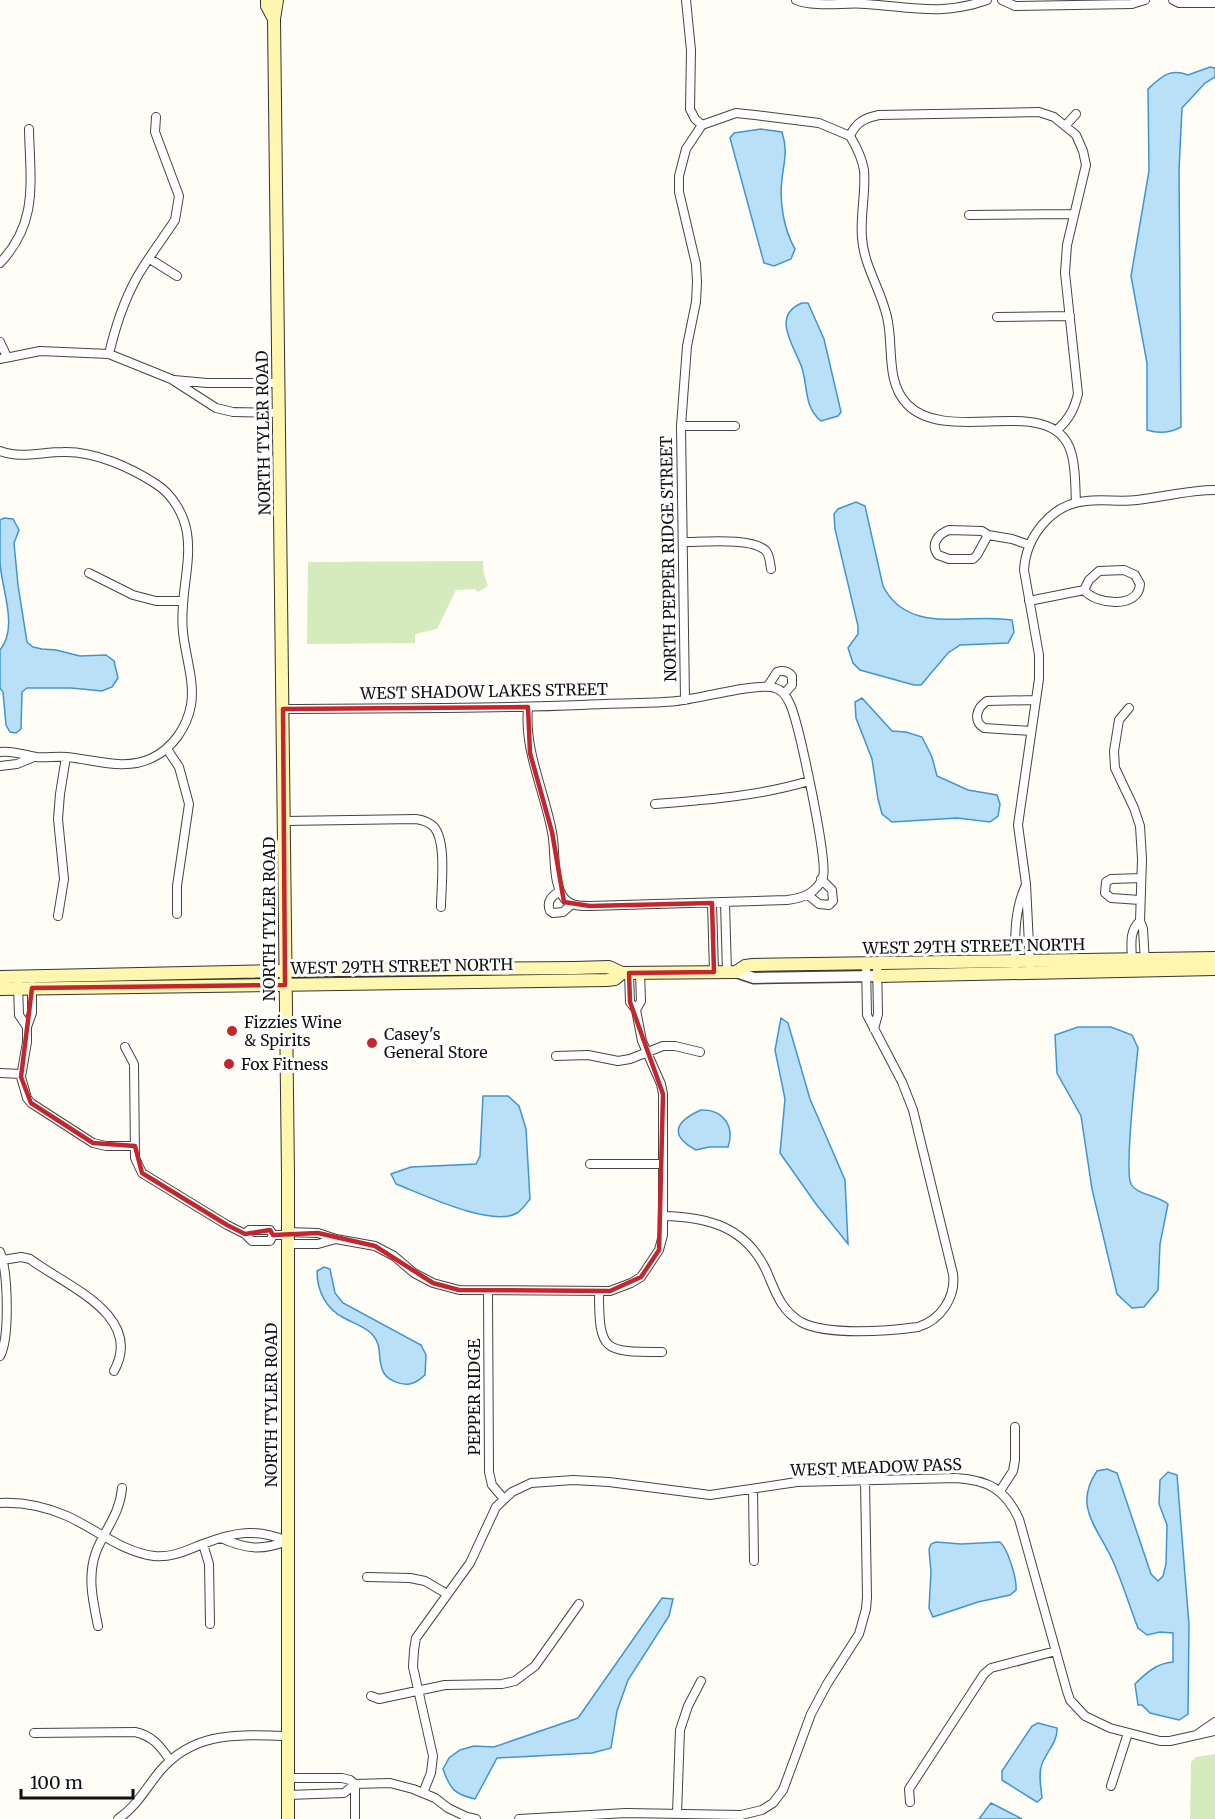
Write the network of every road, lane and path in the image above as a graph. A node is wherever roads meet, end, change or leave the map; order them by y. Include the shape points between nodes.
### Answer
1 (267, 0) edge
2 (277, 0) edge
3 (686, 0) edge
4 (796, 0) edge
5 (987, 0) edge
6 (1002, 0) edge
7 (1146, 0) edge
8 (1173, 0) edge
9 (1215, 3) edge
10 (274, 19) junction
11 (1076, 114) dead end
12 (156, 117) dead end
13 (702, 125) junction
14 (1066, 125) junction
15 (29, 129) dead end
16 (850, 136) junction
17 (1074, 214) junction
18 (969, 215) dead end
19 (150, 259) junction
20 (0, 262) edge
21 (177, 276) dead end
22 (1070, 316) junction
23 (997, 318) dead end
24 (0, 342) edge
25 (109, 354) junction
26 (3, 358) edge
27 (171, 379) junction
28 (279, 383) junction
29 (279, 413) junction
30 (681, 426) junction
31 (735, 426) dead end
32 (1057, 430) junction
33 (0, 452) edge
34 (1215, 490) edge
35 (1076, 502) junction
36 (988, 535) junction
37 (684, 542) junction
38 (1029, 545) junction
39 (771, 570) dead end
40 (89, 573) dead end
41 (1084, 590) junction
42 (1029, 601) junction
43 (182, 602) junction
44 (768, 686) junction
45 (784, 694) junction
46 (685, 700) junction
47 (1035, 700) junction
48 (528, 707) junction
49 (1129, 708) dead end
50 (283, 709) junction
51 (1031, 731) junction
52 (167, 748) junction
53 (0, 752) edge
54 (34, 757) junction
55 (66, 757) junction
56 (0, 766) edge
57 (809, 781) junction
58 (655, 804) dead end
59 (285, 821) junction
60 (1141, 878) junction
61 (821, 879) junction
62 (1026, 884) junction
63 (560, 891) junction
64 (808, 895) junction
65 (1140, 900) junction
66 (712, 903) junction
67 (725, 903) junction
68 (572, 904) junction
69 (441, 907) dead end
70 (177, 914) dead end
71 (58, 916) dead end
72 (1140, 921) junction
73 (1215, 958) edge
74 (1139, 965) junction
75 (1015, 966) junction
76 (1030, 966) junction
77 (1215, 969) edge
78 (872, 970) junction
79 (285, 971) junction
80 (714, 972) junction
81 (732, 972) junction
82 (630, 973) junction
83 (442, 976) junction
84 (0, 977) edge
85 (32, 982) junction
86 (18, 983) junction
87 (285, 985) junction
88 (0, 989) edge
89 (867, 1000) junction
90 (878, 1000) junction
91 (27, 1027) junction
92 (874, 1029) junction
93 (125, 1047) dead end
94 (645, 1052) junction
95 (700, 1052) dead end
96 (556, 1056) dead end
97 (0, 1073) edge
98 (21, 1074) junction
99 (135, 1146) junction
100 (590, 1164) dead end
101 (663, 1164) junction
102 (663, 1216) junction
103 (288, 1237) junction
104 (2, 1256) edge
105 (488, 1291) junction
106 (599, 1291) junction
107 (662, 1352) dead end
108 (0, 1356) edge
109 (114, 1371) dead end
110 (1015, 1427) dead end
111 (865, 1480) junction
112 (122, 1488) dead end
113 (753, 1489) junction
114 (1000, 1491) junction
115 (504, 1498) junction
116 (0, 1503) edge
117 (104, 1537) junction
118 (221, 1538) junction
119 (287, 1541) junction
120 (203, 1544) junction
121 (754, 1561) dead end
122 (367, 1577) dead end
123 (447, 1594) junction
124 (579, 1604) dead end
125 (210, 1624) dead end
126 (98, 1626) dead end
127 (1056, 1651) junction
128 (701, 1681) dead end
129 (418, 1690) junction
130 (370, 1696) dead end
131 (1215, 1722) edge
132 (1215, 1731) edge
133 (34, 1733) dead end
134 (1128, 1733) junction
135 (1197, 1735) junction
136 (288, 1736) junction
137 (170, 1760) junction
138 (288, 1778) junction
139 (355, 1784) junction
140 (1110, 1786) dead end
141 (423, 1794) junction
142 (288, 1795) junction
143 (910, 1802) dead end
144 (677, 1814) junction
145 (129, 1816) edge
146 (118, 1819) edge
147 (288, 1819) edge
148 (355, 1819) edge
149 (476, 1819) edge
150 (519, 1819) edge

1 - 10 main road, NORTH TYLER ROAD
2 - 10 main road, NORTH TYLER ROAD
3 - 13 street via 691,50 690,109
4 - 5 street via 921,10 955,9
6 - 7 street via 1015,6 1132,4
8 - 9 street
10 - 28 main road, NORTH TYLER ROAD
11 - 14 street
12 - 19 street via 155,132 179,196 175,220
13 - 16 street via 736,114 755,115 819,123
13 - 30 street, NORTH PEPPER RIDGE STREET via 686,149 679,176 698,282 687,346
14 - 16 street via 1039,112 897,114 867,118 855,126
14 - 17 street via 1076,135 1086,165
15 - 20 street via 28,212 22,232
16 - 32 street via 864,170 862,242 888,319 896,387 906,403 928,419 1031,422
17 - 18 street
17 - 22 street via 1065,259
19 - 21 street
19 - 25 street via 118,318
22 - 23 street
22 - 32 street via 1078,394 1067,420
24 - 26 street
25 - 26 street via 40,351
25 - 27 street
27 - 28 street
27 - 29 street via 216,408
28 - 29 main road, NORTH TYLER ROAD
29 - 50 main road, NORTH TYLER ROAD
30 - 31 street
30 - 37 street, NORTH PEPPER RIDGE STREET
32 - 35 street via 1072,454
33 - 43 street via 30,456 87,453 157,484 171,496 187,532
34 - 35 street via 1138,500
35 - 38 street via 1045,522
36 - 36 street via 971,530 941,532 935,539 936,552 949,559 973,559
36 - 38 street
37 - 39 street via 744,542 758,546 766,551
37 - 46 street, NORTH PEPPER RIDGE STREET
38 - 42 street via 1024,570
40 - 43 street via 133,595
41 - 41 street via 1100,600 1125,601 1137,595 1140,584 1129,572 1099,571
41 - 42 street
42 - 47 street via 1039,655
43 - 52 street via 191,704 178,736
44 - 45 street
44 - 45 street via 777,672 785,671 792,676 792,685
44 - 46 street, NORTH PEPPER RIDGE STREET
45 - 57 street via 791,705
46 - 48 street, WEST SHADOW LAKES STREET
47 - 51 street
47 - 51 street via 987,701 977,712 977,720 984,728
48 - 50 street, WEST SHADOW LAKES STREET
48 - 63 street via 530,753 552,832
49 - 60 street via 1119,720 1115,768 1140,826
50 - 59 main road, NORTH TYLER ROAD
51 - 62 street via 1018,825
52 - 55 street via 134,764
52 - 70 street via 179,767 189,804 177,886
53 - 54 street
54 - 55 street
54 - 56 street
55 - 71 street via 59,811 64,879
57 - 58 street via 752,794
57 - 61 street via 824,869
59 - 69 street via 426,821 440,838
59 - 79 main road, NORTH TYLER ROAD
60 - 65 street
60 - 65 street via 1111,879 1105,887 1111,898
61 - 64 street
61 - 64 street via 832,890 833,901 829,905 819,904
62 - 75 street via 1016,916
62 - 76 street
63 - 68 street
63 - 68 street via 550,898 550,911 563,912
64 - 67 street
65 - 72 street
66 - 67 street
66 - 68 street
66 - 80 street
67 - 81 street
72 - 74 street via 1143,929
72 - 74 street via 1133,927
73 - 74 main road, WEST 29TH STREET NORTH
74 - 76 main road, WEST 29TH STREET NORTH
74 - 77 main road, WEST 29TH STREET NORTH
75 - 76 main road, WEST 29TH STREET NORTH
75 - 78 main road, WEST 29TH STREET NORTH
78 - 81 main road, WEST 29TH STREET NORTH via 753,965
78 - 89 street
78 - 90 street
79 - 83 main road, WEST 29TH STREET NORTH
79 - 85 main road, WEST 29TH STREET NORTH
79 - 87 main road, NORTH TYLER ROAD
80 - 81 main road, WEST 29TH STREET NORTH
80 - 82 main road, WEST 29TH STREET NORTH
82 - 83 main road, WEST 29TH STREET NORTH via 609,967
82 - 94 street via 630,1002 636,1010
83 - 87 main road, WEST 29TH STREET NORTH
84 - 86 main road, WEST 29TH STREET NORTH
85 - 86 main road, WEST 29TH STREET NORTH
85 - 87 main road, WEST 29TH STREET NORTH
85 - 91 street via 32,1013
86 - 88 main road, WEST 29TH STREET NORTH
86 - 91 street via 19,1015
87 - 103 main road, NORTH TYLER ROAD
89 - 90 street
89 - 92 street via 867,1015
90 - 92 street
91 - 98 street
92 - 102 street via 913,1110 953,1274 948,1303 938,1315 918,1327 832,1331 814,1328 785,1309 755,1253 731,1231 692,1216
93 - 99 street via 134,1064
94 - 95 street via 663,1046
94 - 96 street via 618,1060 588,1055
94 - 101 street via 661,1084
97 - 98 street
98 - 99 street via 31,1103 93,1143
99 - 103 street via 142,1173 227,1225 245,1234 249,1230 270,1230 273,1235
100 - 101 street
101 - 102 street
102 - 106 street via 659,1250 641,1277 610,1291
103 - 105 street via 318,1233 375,1246 433,1283 459,1290
103 - 119 main road, NORTH TYLER ROAD
104 - 108 street via 6,1338
104 - 109 street via 30,1259 103,1307 119,1336 120,1360
105 - 106 street
105 - 115 street, PEPPER RIDGE via 489,1472 492,1485
106 - 107 street via 599,1326 606,1342 625,1352
110 - 114 street via 1015,1460
111 - 113 street, WEST MEADOW PASS via 797,1482
111 - 114 street, WEST MEADOW PASS via 956,1478
111 - 144 street via 867,1597 863,1622 811,1714 783,1790 773,1803 751,1814
112 - 117 street via 121,1504
113 - 115 street, WEST MEADOW PASS via 710,1495 609,1482 542,1481 523,1485
113 - 121 street
114 - 127 street via 1014,1506 1019,1519
115 - 123 street, WEST MEADOW PASS via 470,1563
116 - 117 street via 24,1503 49,1510
117 - 120 street via 155,1556 185,1552
117 - 126 street via 96,1552 91,1580
118 - 119 street via 240,1533 269,1533
118 - 119 street via 250,1548 269,1548
118 - 120 street
119 - 136 main road, NORTH TYLER ROAD
120 - 125 street via 209,1564
122 - 123 street via 425,1581
123 - 129 street, WEST MEADOW PASS via 416,1638 413,1667
124 - 129 street via 535,1666 515,1681
127 - 134 street via 1076,1708 1097,1723
127 - 143 street via 991,1668 984,1674 909,1789
128 - 144 street via 680,1730
129 - 130 street via 379,1699
129 - 141 street, WEST MEADOW PASS via 433,1756
131 - 135 street
132 - 135 street
133 - 137 street via 135,1732 153,1738
134 - 135 street via 1160,1741
134 - 140 street
136 - 137 street via 207,1739
136 - 138 main road, NORTH TYLER ROAD
137 - 145 street
138 - 139 street via 342,1778
138 - 142 main road, NORTH TYLER ROAD
139 - 141 street via 390,1784
139 - 142 street via 344,1793
139 - 148 street
141 - 149 street
142 - 147 main road, NORTH TYLER ROAD
144 - 150 street
145 - 146 street

